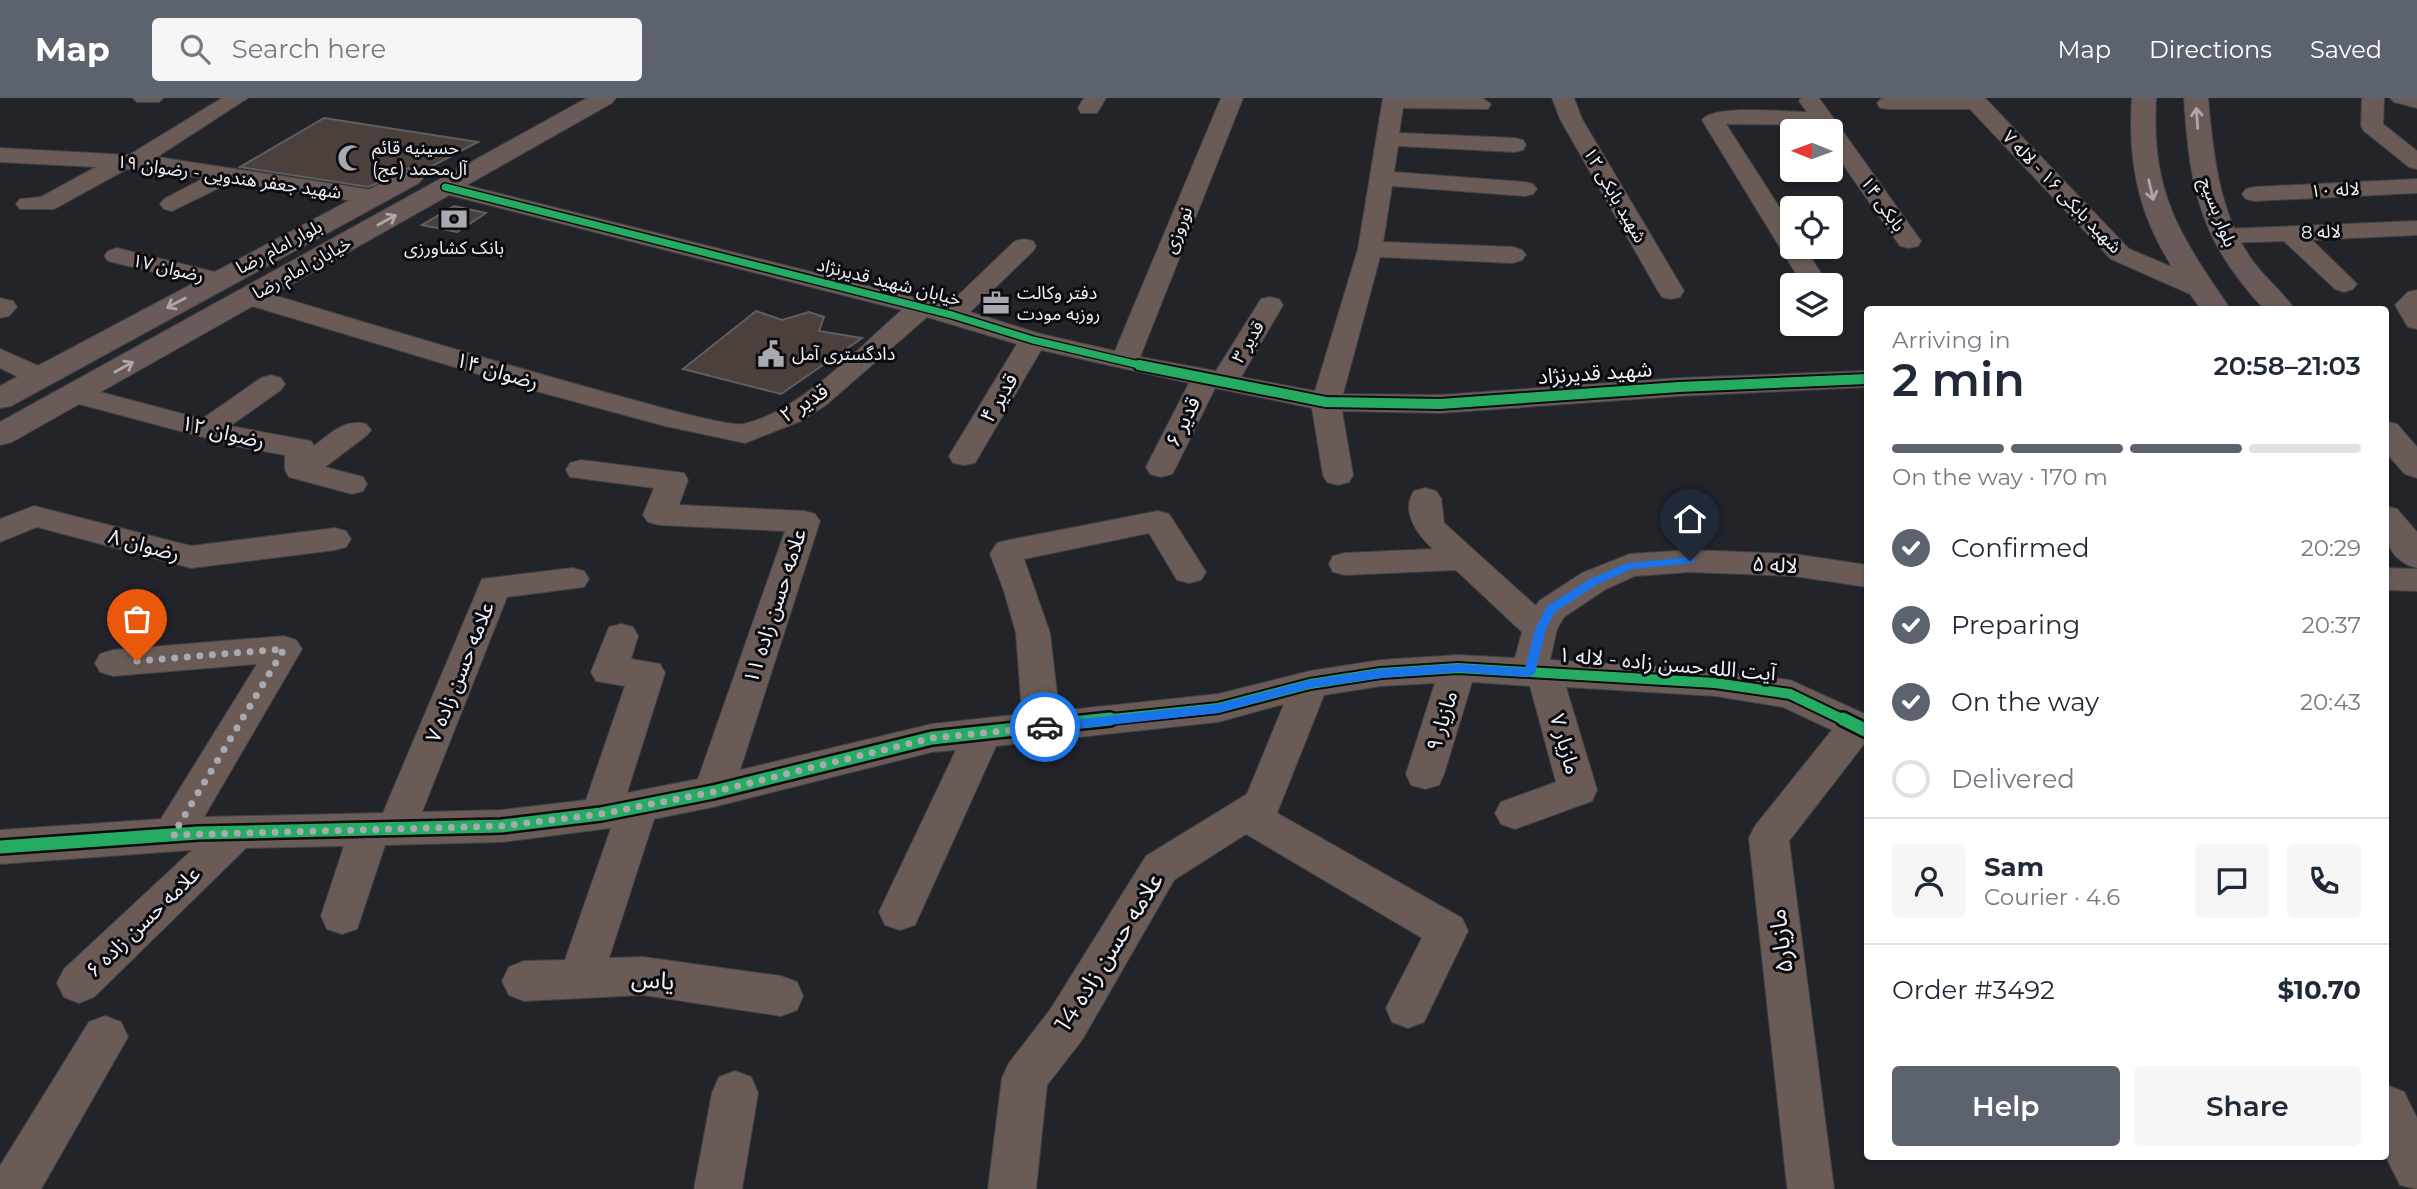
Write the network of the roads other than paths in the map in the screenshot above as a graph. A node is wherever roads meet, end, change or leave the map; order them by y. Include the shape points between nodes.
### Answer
1 (144, 98) edge
2 (152, 98) edge
3 (237, 98) edge
4 (604, 98) edge
5 (1232, 98) edge
6 (1563, 98) edge
7 (1808, 98) edge
8 (2144, 98) edge
9 (2196, 98) edge
10 (2373, 98) edge
11 (2401, 98) edge
12 (1393, 99) edge
13 (1974, 101) edge
14 (2417, 102) edge
15 (1888, 103) dead end
16 (1480, 104) dead end
17 (558, 107) edge
18 (1824, 118) junction
19 (59, 134) dead end
20 (1387, 139) junction
21 (1515, 145) dead end
22 (0, 155) edge
23 (25, 157) junction
24 (2172, 158) junction
25 (128, 162) junction
26 (2417, 162) edge
27 (227, 175) junction
28 (1381, 178) junction
29 (2417, 186) edge
30 (445, 187) junction
31 (1525, 189) dead end
32 (2254, 194) dead end
33 (373, 197) junction
34 (28, 204) dead end
35 (172, 204) dead end
36 (1780, 228) edge
37 (2417, 228) edge
38 (2290, 233) junction
39 (2225, 236) junction
40 (1909, 241) dead end
41 (1024, 246) dead end
42 (1370, 249) junction
43 (1513, 255) dead end
44 (117, 256) dead end
45 (218, 280) junction
46 (2344, 284) dead end
47 (2199, 288) junction
48 (1671, 291) dead end
49 (251, 297) junction
50 (2417, 298) edge
51 (1270, 305) dead end
52 (2214, 306) edge
53 (2278, 306) edge
54 (921, 308) junction
55 (952, 315) junction
56 (2417, 321) edge
57 (1034, 340) junction
58 (0, 357) edge
59 (1124, 362) junction
60 (40, 377) junction
61 (1215, 378) junction
62 (1864, 379) edge
63 (271, 384) dead end
64 (74, 394) junction
65 (0, 399) edge
66 (1326, 402) junction
67 (207, 429) junction
68 (356, 430) dead end
69 (745, 434) joint
70 (0, 435) edge
71 (2398, 437) edge
72 (964, 457) dead end
73 (1161, 467) dead end
74 (2417, 467) edge
75 (300, 470) junction
76 (581, 470) dead end
77 (1338, 475) dead end
78 (352, 484) dead end
79 (1425, 498) dead end
80 (2389, 522) edge
81 (0, 531) edge
82 (335, 539) dead end
83 (2417, 556) edge
84 (1464, 559) junction
85 (1345, 565) dead end
86 (1189, 572) dead end
87 (1864, 576) edge
88 (572, 579) dead end
89 (2389, 579) edge
90 (2417, 580) edge
91 (1540, 629) junction
92 (621, 636) dead end
93 (113, 663) dead end
94 (1458, 668) junction
95 (1537, 673) junction
96 (1310, 684) junction
97 (1042, 727) junction
98 (1862, 729) edge
99 (983, 733) junction
100 (1425, 774) dead end
101 (713, 792) junction
102 (619, 811) junction
103 (1515, 813) dead end
104 (1246, 815) junction
105 (383, 829) junction
106 (236, 832) junction
107 (173, 835) junction
108 (0, 847) edge
109 (900, 912) dead end
110 (342, 916) dead end
111 (580, 979) junction
112 (524, 981) dead end
113 (79, 983) dead end
114 (781, 996) dead end
115 (1408, 1008) dead end
116 (105, 1037) dead end
117 (735, 1093) dead end
118 (2397, 1108) edge
119 (2417, 1168) edge
120 (1811, 1186) dead end
121 (14, 1189) edge
122 (718, 1189) edge
123 (1012, 1189) edge

1 - 2 street
3 - 25 street
4 - 17 main road, خیابان امام رضا
5 - 59 street, نوروزی
6 - 48 street, شهید بابکی ۱۲
7 - 18 street, بابکی ۱۴
8 - 24 main road, بلوار بسیج
24 -> 9 main road, بلوار بسیج
10 - 26 street via 2372,126
11 - 14 street
12 - 16 street
12 - 20 street
13 - 15 street
13 - 47 street, شهید بابکی ۱۶ - لاله ۷ via 2120,254
17 - 30 main road, خیابان امام رضا
17 - 33 main road, بلوار امام رضا
18 - 36 street via 1713,120
18 - 40 street, بابکی ۱۴
19 - 23 street
20 - 21 street
20 - 28 street
22 - 23 street, شهید جعفر هندویی - رضوان ۱۹
23 - 25 street, شهید جعفر هندویی - رضوان ۱۹
24 - 39 main road, بلوار بسیج
24 -> 47 main road, بلوار بسیج via 2155,205
25 - 27 street, شهید جعفر هندویی - رضوان ۱۹
25 - 34 street via 46,204
27 - 33 street, شهید جعفر هندویی - رضوان ۱۹
27 - 35 street
28 - 31 street
28 - 42 street
29 - 32 street, لاله ۱۰
49 -> 30 main road, خیابان امام رضا
30 - 54 street, خيابان شهيد قديرنژاد
33 - 45 main road, بلوار امام رضا
37 - 38 street, لاله 8
38 - 39 street, لاله 8
38 - 46 street
39 - 53 main road, بلوار بسیج via 2236,258
41 - 55 street
42 - 43 street
42 - 66 street
44 - 45 street, رضوان ۱۷
45 -> 60 main road, بلوار امام رضا
47 - 52 main road, بلوار بسیج
64 -> 49 main road, خیابان امام رضا
49 - 69 street, رضوان ۱۴ via 531,381
50 - 56 street via 2408,306
51 - 61 street, قدیر ۳
54 - 55 street, خيابان شهيد قديرنژاد
54 - 69 street, قدیر ۲ via 817,400
55 - 57 street, خيابان شهيد قديرنژاد
57 - 59 street, خيابان شهيد قديرنژاد
57 - 72 street, قدیر ۴
58 - 60 street
59 - 61 street, خيابان شهيد قديرنژاد
60 - 65 main road, بلوار امام رضا
61 - 66 street, خيابان شهيد قديرنژاد
61 - 73 street, قدیر ۶
62 - 66 street, شهید قدیرنژاد via 1440,404
63 - 67 street
64 - 67 street, رضوان ۱۲
64 - 70 main road, خیابان امام رضا
66 - 77 street
67 - 75 street, رضوان ۱۲ via 300,448
68 - 75 street
71 - 74 main road
75 - 78 street
76 - 101 street, علامه حسن زاده ۱۱ via 673,480 659,515 804,521
79 - 84 street via 1429,527
80 - 83 main road
81 - 82 street, رضوان ۸ via 34,516 191,557
84 - 85 street
84 - 91 street
86 - 97 street via 1158,521 1006,554 1033,634
87 - 91 street, لاله ۵ via 1794,565 1690,561 1630,565 1551,609
88 - 105 street, علامه حسن زاده ۷ via 494,587
89 - 90 street
91 - 95 street, لاله ۵
92 - 102 street via 609,672 647,673
93 - 107 street via 284,649
94 - 95 street, آیت الله حسن زاده - لاله ۱
94 - 96 street, آیت الله حسن زاده - لاله ۱
94 - 100 street, مازیار ۹
95 - 98 street, آیت الله حسن زاده - لاله ۱ via 1715,683 1790,694
95 - 103 street, مازیار ۷ via 1578,790
96 - 97 street, آیت الله حسن زاده - لاله ۱ via 1218,708
96 - 104 street, علامه حسن زاده 14 via 1262,804
97 - 99 street, آیت الله حسن زاده - لاله ۱
98 - 120 street, مازیار۵ via 1769,838
99 - 101 street, آیت الله حسن زاده - لاله ۱ via 932,738
99 - 109 street
101 - 102 street, آیت الله حسن زاده - لاله ۱
102 - 105 street, آیت الله حسن زاده - لاله ۱ via 502,826
102 - 111 street
104 - 115 street via 1447,931
104 - 123 street, علامه حسن زاده 14 via 1160,868 1066,1025 1025,1079
105 - 106 street, آیت الله حسن زاده - لاله ۱
105 - 110 street
106 - 107 street, آیت الله حسن زاده - لاله ۱
106 - 113 street, علامه حسن زاده ۶
107 - 108 street, آیت الله حسن زاده - لاله ۱
111 - 112 street, یاس
111 - 114 street, یاس via 643,976
116 - 121 street
117 - 122 street
118 - 119 street

